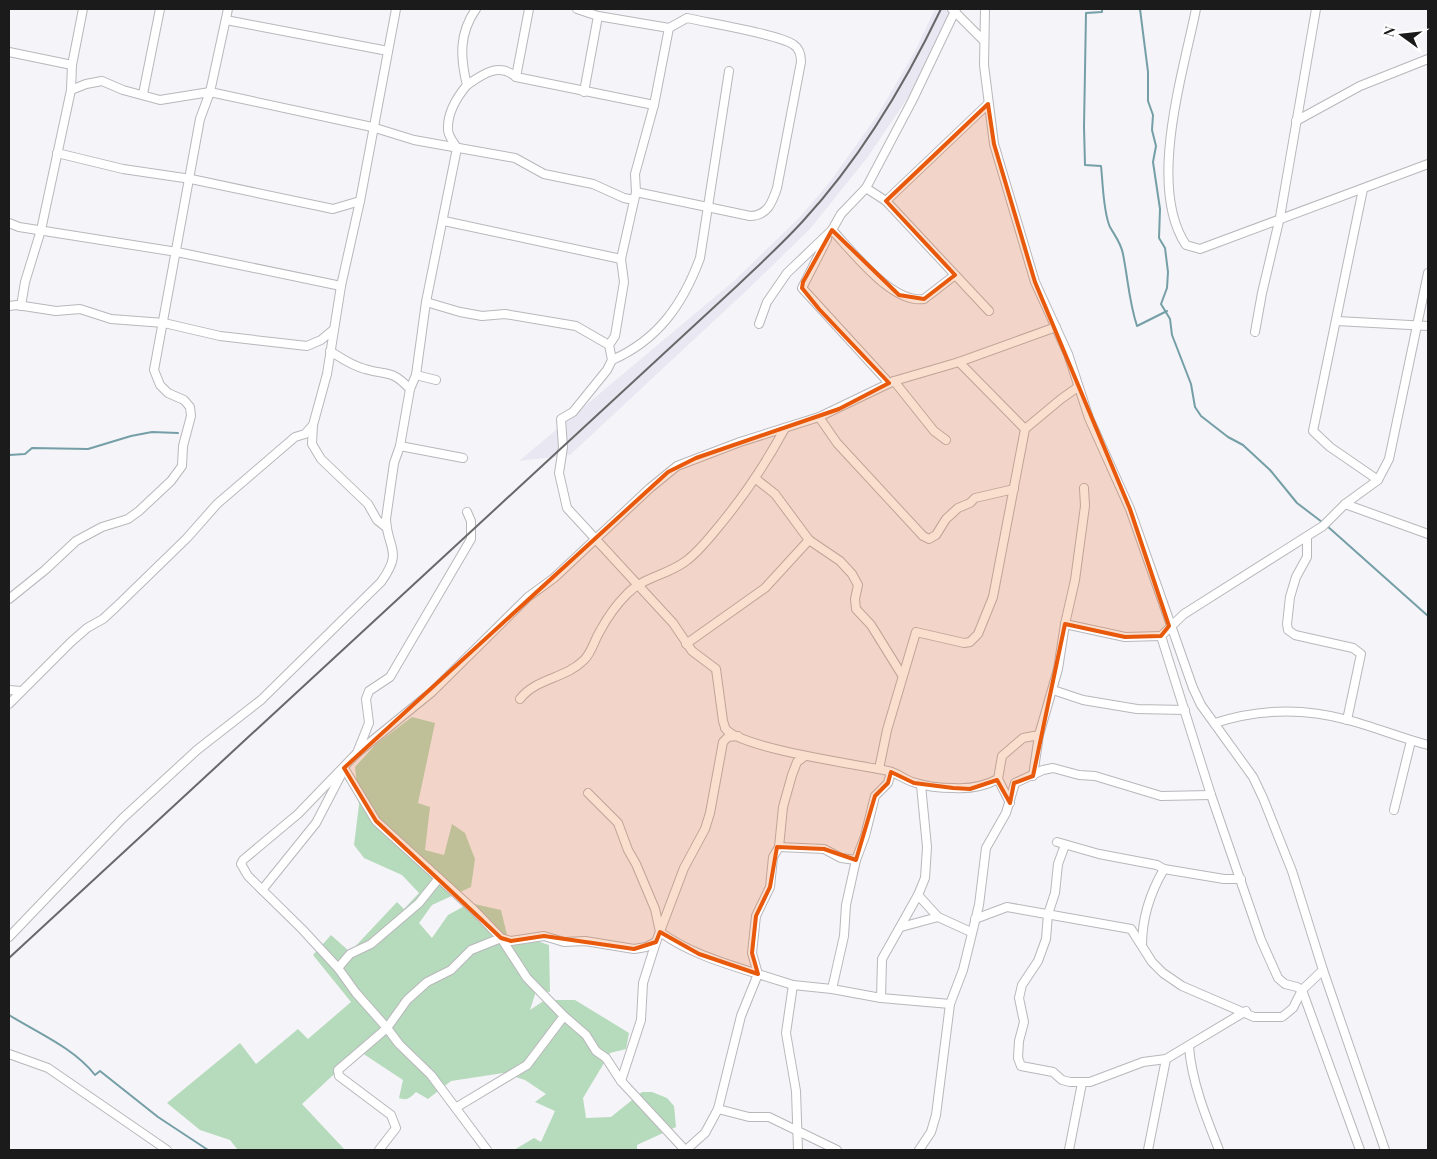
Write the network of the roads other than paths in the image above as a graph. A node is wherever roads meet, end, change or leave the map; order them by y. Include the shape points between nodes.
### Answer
1 (83, 9) edge
2 (160, 9) edge
3 (228, 9) edge
4 (396, 9) edge
5 (476, 9) edge
6 (529, 9) edge
7 (577, 9) edge
8 (689, 9) edge
9 (985, 9) edge
10 (1196, 9) edge
11 (1316, 9) edge
12 (954, 10) edge
13 (603, 14) edge
14 (687, 18) junction
15 (226, 20) junction
16 (669, 28) junction
17 (984, 41) junction
18 (388, 51) junction
19 (9, 52) edge
20 (1428, 60) edge
21 (72, 65) junction
22 (729, 71) dead end
23 (516, 77) junction
24 (467, 85) junction
25 (71, 90) junction
26 (210, 92) junction
27 (584, 92) junction
28 (143, 94) junction
29 (988, 104) junction
30 (654, 106) junction
31 (1296, 121) junction
32 (372, 128) junction
33 (457, 148) junction
34 (57, 153) junction
35 (1428, 164) edge
36 (191, 179) junction
37 (866, 188) junction
38 (1363, 189) junction
39 (635, 196) junction
40 (360, 201) junction
41 (886, 201) junction
42 (708, 207) junction
43 (1280, 217) junction
44 (444, 221) junction
45 (9, 222) edge
46 (41, 230) junction
47 (830, 232) junction
48 (177, 252) junction
49 (621, 259) junction
50 (1428, 273) edge
51 (955, 275) junction
52 (341, 286) junction
53 (426, 302) junction
54 (9, 306) edge
55 (22, 306) junction
56 (989, 311) dead end
57 (1337, 321) junction
58 (164, 322) junction
59 (759, 324) dead end
60 (1416, 325) junction
61 (1428, 326) edge
62 (1056, 327) junction
63 (333, 330) junction
64 (1255, 332) dead end
65 (609, 345) junction
66 (330, 351) junction
67 (612, 360) junction
68 (960, 362) junction
69 (416, 375) junction
70 (436, 380) dead end
71 (892, 382) junction
72 (1078, 388) junction
73 (410, 389) junction
74 (819, 417) junction
75 (313, 425) junction
76 (785, 428) junction
77 (1026, 429) junction
78 (946, 440) dead end
79 (400, 446) junction
80 (462, 458) dead end
81 (756, 479) junction
82 (1378, 480) junction
83 (1084, 488) dead end
84 (1014, 489) junction
85 (1345, 504) junction
86 (467, 512) dead end
87 (386, 528) junction
88 (1428, 534) edge
89 (1307, 537) junction
90 (597, 540) junction
91 (809, 540) junction
92 (638, 584) junction
93 (9, 599) edge
94 (1065, 624) junction
95 (1169, 626) junction
96 (1161, 636) junction
97 (686, 644) junction
98 (902, 675) junction
99 (9, 690) edge
100 (21, 690) junction
101 (1053, 690) junction
102 (520, 699) dead end
103 (9, 704) edge
104 (1185, 710) junction
105 (1347, 720) junction
106 (1215, 723) junction
107 (725, 728) junction
108 (1039, 735) junction
109 (738, 736) junction
110 (1411, 741) junction
111 (723, 742) junction
112 (1428, 745) edge
113 (357, 753) junction
114 (804, 756) junction
115 (344, 768) junction
116 (879, 769) junction
117 (890, 772) junction
118 (1033, 776) junction
119 (998, 779) junction
120 (921, 785) junction
121 (588, 793) dead end
122 (1211, 795) junction
123 (1010, 802) junction
124 (1394, 810) dead end
125 (1057, 842) dead end
126 (1065, 845) junction
127 (778, 847) junction
128 (856, 860) junction
129 (1164, 869) junction
130 (439, 878) junction
131 (1241, 879) junction
132 (262, 890) junction
133 (918, 895) junction
134 (1048, 914) junction
135 (938, 917) junction
136 (975, 919) junction
137 (901, 927) junction
138 (660, 932) junction
139 (971, 932) junction
140 (9, 937) edge
141 (501, 938) junction
142 (656, 942) junction
143 (1142, 947) junction
144 (338, 968) junction
145 (1323, 970) junction
146 (758, 974) junction
147 (793, 985) junction
148 (832, 989) junction
149 (1302, 990) junction
150 (881, 998) junction
151 (950, 1004) junction
152 (1246, 1011) junction
153 (564, 1016) junction
154 (387, 1028) junction
155 (1189, 1047) junction
156 (9, 1054) edge
157 (1166, 1059) junction
158 (621, 1081) junction
159 (1082, 1084) junction
160 (457, 1107) junction
161 (718, 1109) junction
162 (798, 1131) junction
163 (167, 1150) edge
164 (379, 1150) edge
165 (487, 1150) edge
166 (689, 1150) edge
167 (798, 1150) edge
168 (837, 1150) edge
169 (919, 1150) edge
170 (1069, 1150) edge
171 (1148, 1150) edge
172 (1219, 1150) edge
173 (1360, 1150) edge
174 (1385, 1150) edge

1 - 21 street
2 - 28 street
3 - 15 street
4 - 18 street
5 - 24 street via 468,19 461,45
6 - 23 street
7 - 13 street
8 - 14 street
9 - 17 street
10 - 43 street via 1168,152 1172,209 1180,233 1186,245 1200,249
11 - 31 street
12 - 17 street
12 - 37 street via 912,101
13 - 16 street
13 - 27 street
14 - 16 street
14 - 42 street via 787,41 801,55 777,188 768,209 757,216 750,216
15 - 18 street
15 - 26 street
16 - 30 street
17 - 29 street
18 - 32 street
19 - 21 street
20 - 31 street via 1360,86
21 - 25 street
22 - 42 street
23 - 24 street via 499,68 484,73
23 - 27 street
24 - 33 street via 458,96 450,116 448,131
25 - 28 street via 102,81
25 - 34 street
26 - 28 street via 160,100
26 - 32 street
26 - 36 street via 200,119
27 - 30 street
29 - 41 street
29 - 62 street via 994,144 1035,282
30 - 39 street via 635,174
31 - 43 street
32 - 33 street
32 - 40 street
33 - 39 street via 515,158 544,174 592,184 624,198
33 - 44 street
34 - 36 street via 123,169
34 - 46 street
35 - 38 street
36 - 40 street via 333,209
36 - 48 street
37 - 41 street
37 - 47 street via 841,214
38 - 43 street
38 - 57 street
39 - 42 street
39 - 49 street
40 - 52 street
41 - 51 street
42 - 67 street via 700,258 684,297 658,330 634,350
43 - 64 street
44 - 49 street
44 - 53 street
45 - 46 street
46 - 48 street
46 - 55 street via 25,282
47 - 51 street via 900,295 924,298
47 - 59 street via 782,280 767,302
47 - 71 street via 802,288
48 - 52 street
48 - 58 street
49 - 65 street via 624,282 615,336
50 - 60 street
51 - 56 street
52 - 63 street
53 - 65 street via 482,316 505,314 576,326
53 - 69 street
54 - 55 street
55 - 58 street via 80,309 110,319
57 - 60 street
57 - 82 street via 1314,431 1330,447
58 - 63 street via 220,336 307,346
58 - 93 street via 154,370 160,385 190,407 182,466 139,511 76,541
60 - 61 street
60 - 82 street via 1389,459
62 - 68 street
62 - 72 street
63 - 66 street
65 - 67 street
66 - 73 street via 363,369 398,377
66 - 75 street
67 - 90 street via 573,412 561,419 563,447 558,473 564,498 573,516
68 - 71 street
68 - 77 street
69 - 70 street
69 - 73 street
71 - 74 street
71 - 78 street via 934,431
72 - 77 street
72 - 95 street via 1130,509 1166,608
73 - 79 street
74 - 76 street
74 - 84 street via 837,443 923,536 936,535 958,508 980,496
75 - 87 street via 312,444 320,458 368,504
75 - 100 street via 217,504 188,538 116,607 76,637
76 - 81 street
76 - 90 street via 677,466
77 - 84 street
79 - 80 street
79 - 87 street via 394,463
81 - 91 street via 775,494
81 - 92 street via 735,508 686,562
82 - 85 street
83 - 94 street via 1080,550
84 - 98 street via 993,596 978,634 964,643 916,632
85 - 88 street
85 - 89 street
86 - 113 street via 471,521 471,539 390,677 369,691 366,699 369,722
87 - 140 street via 394,553 391,568 381,582 262,700 197,750 123,818
89 - 95 street
89 - 105 street via 1307,557 1290,597 1288,630 1295,635 1353,648 1361,654
90 - 92 street
90 - 113 street via 528,597 432,692
91 - 97 street via 765,588
91 - 98 street via 840,561 856,579 856,609 871,625
92 - 97 street via 678,628
92 - 102 street via 612,612 584,660 569,672 527,690
94 - 96 street via 1125,637
94 - 101 street
95 - 96 street
95 - 106 street via 1201,705
96 - 104 street
97 - 107 street via 716,669
98 - 116 street
99 - 100 street
100 - 103 street
101 - 104 street via 1083,700 1136,708
101 - 108 street
104 - 122 street
105 - 106 street via 1284,710
105 - 110 street
106 - 145 street via 1260,792 1292,871
107 - 109 street
107 - 111 street
108 - 118 street
108 - 119 street via 1023,738 1006,752 1001,760
109 - 111 street
109 - 114 street
110 - 112 street
110 - 124 street
111 - 138 street via 706,829 684,868
113 - 115 street
114 - 116 street
114 - 127 street via 797,762 792,775 783,807
115 - 130 street via 376,821
115 - 132 street via 316,823
115 - 132 street via 298,814 243,860 243,869
116 - 117 street
117 - 120 street
117 - 128 street via 888,783 875,796
118 - 122 street via 1053,768 1095,776 1161,796
118 - 123 street via 1015,783
119 - 120 street via 970,789
119 - 123 street
120 - 133 street via 927,865
121 - 138 street via 618,823 656,909
122 - 131 street
123 - 136 street via 986,848
125 - 126 street
126 - 129 street
126 - 134 street
127 - 128 street via 824,848 841,858
127 - 146 street via 772,857 770,887 756,916 752,953
128 - 148 street
129 - 131 street
129 - 143 street via 1142,924
130 - 141 street
130 - 144 street via 419,903 371,944 350,954
131 - 149 street via 1261,940 1278,978
132 - 144 street
133 - 135 street
133 - 137 street
134 - 136 street via 1007,907
134 - 143 street via 1131,929
134 - 159 street via 1046,939 1038,960 1022,985 1019,998 1024,1022 1018,1058 1021,1066 1052,1072 1062,1080
135 - 137 street
135 - 139 street
136 - 139 street
137 - 150 street via 882,959
138 - 142 street
138 - 146 street via 699,954
139 - 151 street via 963,970
141 - 142 street via 511,941 544,936 564,942 585,941 634,949 646,948
141 - 153 street via 527,978
141 - 154 street via 471,950 451,970 423,985
142 - 158 street via 643,983 641,1020
143 - 152 street via 1163,973 1182,986
144 - 154 street
145 - 149 street
145 - 174 street
146 - 147 street
146 - 161 street via 741,1016
147 - 148 street
147 - 162 street via 786,1033 796,1092
148 - 150 street
149 - 152 street via 1293,1008 1282,1017 1254,1017
149 - 173 street
150 - 151 street
151 - 169 street via 936,1115 931,1132
152 - 155 street
153 - 158 street via 606,1058
153 - 160 street via 527,1065
154 - 160 street
154 - 164 street via 338,1073 395,1121 396,1128
155 - 157 street
155 - 172 street via 1201,1103
156 - 163 street via 48,1068
157 - 159 street via 1143,1062
157 - 171 street
158 - 166 street
159 - 170 street
160 - 165 street via 461,1118
161 - 162 street via 749,1117 768,1117
161 - 166 street via 705,1133
162 - 167 street
162 - 168 street

